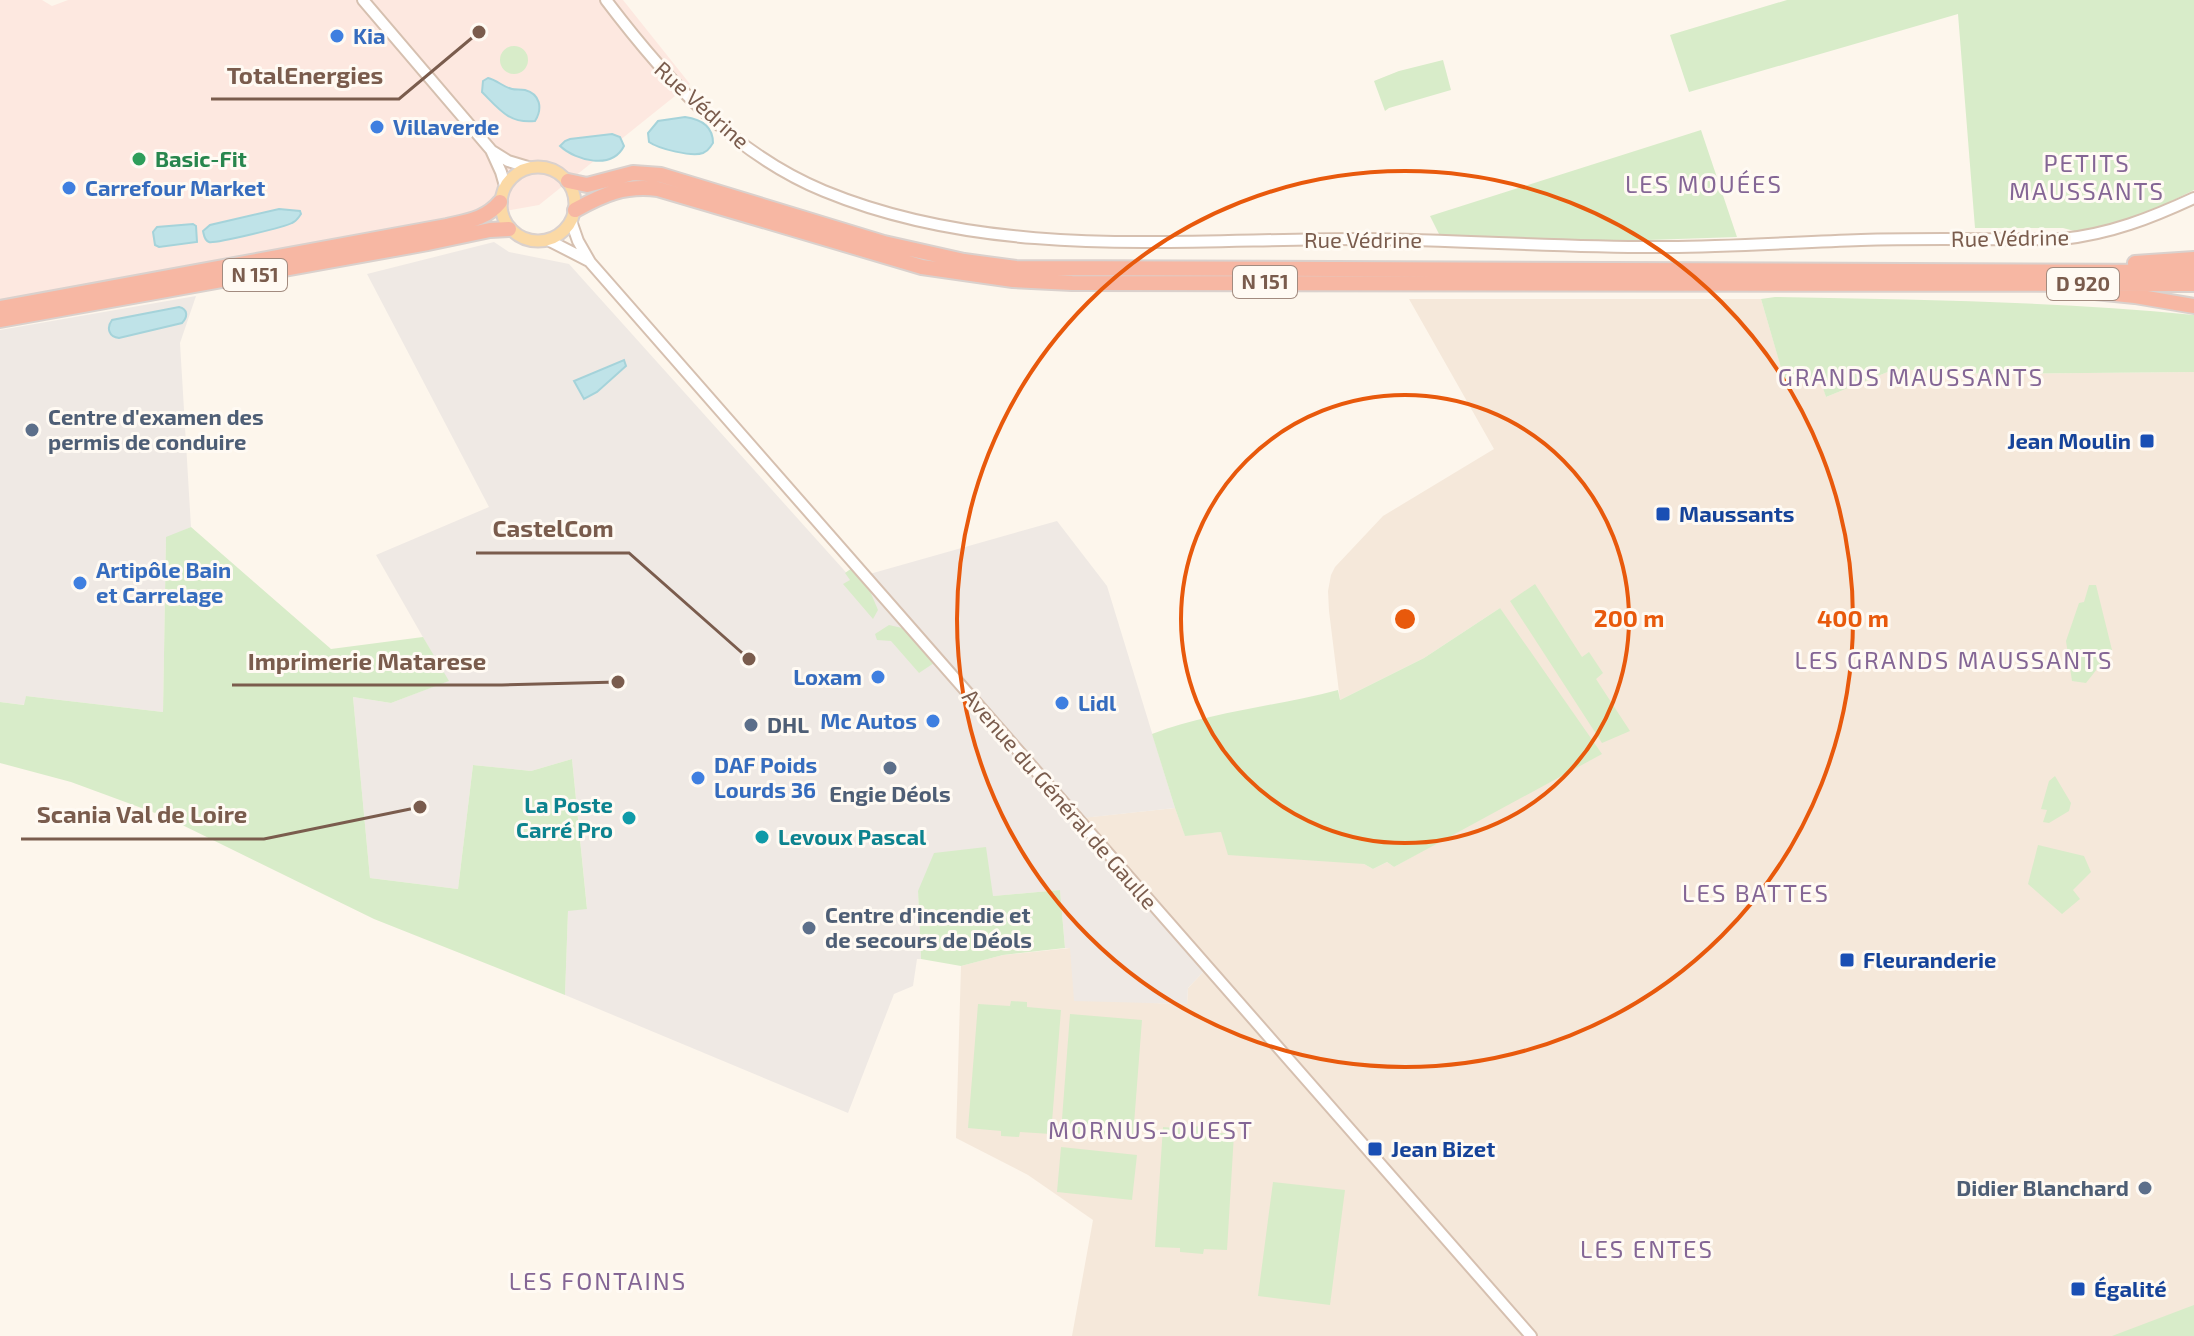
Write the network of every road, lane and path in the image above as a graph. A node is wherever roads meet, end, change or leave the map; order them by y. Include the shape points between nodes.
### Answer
1 (363, 0) edge
2 (606, 0) edge
3 (491, 150) junction
4 (528, 167) junction
5 (568, 181) junction
6 (505, 186) junction
7 (2194, 198) edge
8 (500, 202) junction
9 (573, 215) junction
10 (509, 229) junction
11 (548, 240) junction
12 (2194, 259) edge
13 (590, 262) junction
14 (2054, 272) junction
15 (2194, 272) edge
16 (1971, 284) junction
17 (2194, 284) edge
18 (2194, 306) edge
19 (0, 308) edge
20 (0, 320) edge
21 (1531, 1336) edge

1 - 3 street
2 - 7 street, Rue Védrine via 679,89 714,122 780,169 891,215 983,233 1158,243 1366,239 1665,247 2062,239 2149,219
3 - 4 street
3 - 6 street
4 - 5 main road via 546,167
4 - 6 main road
5 - 9 main road via 575,200
5 - 14 highway, N 151 via 587,185 633,173 661,175 884,243 1016,268
6 - 8 main road
8 - 10 main road
8 - 19 highway, N 151 via 481,218 447,226
9 - 11 main road via 558,236
9 - 13 street, Avenue du Général de Gaulle via 578,241
9 - 16 highway, N 151 via 612,191 658,189 922,267 1072,283
10 - 11 main road via 527,240
10 - 20 highway, N 151
11 - 13 street, Avenue du Général de Gaulle
12 - 14 highway, D 920
13 - 21 street, Avenue du Général de Gaulle
14 - 15 highway, D 920
16 - 17 highway, D 920
16 - 18 highway, N 151 via 2135,296

